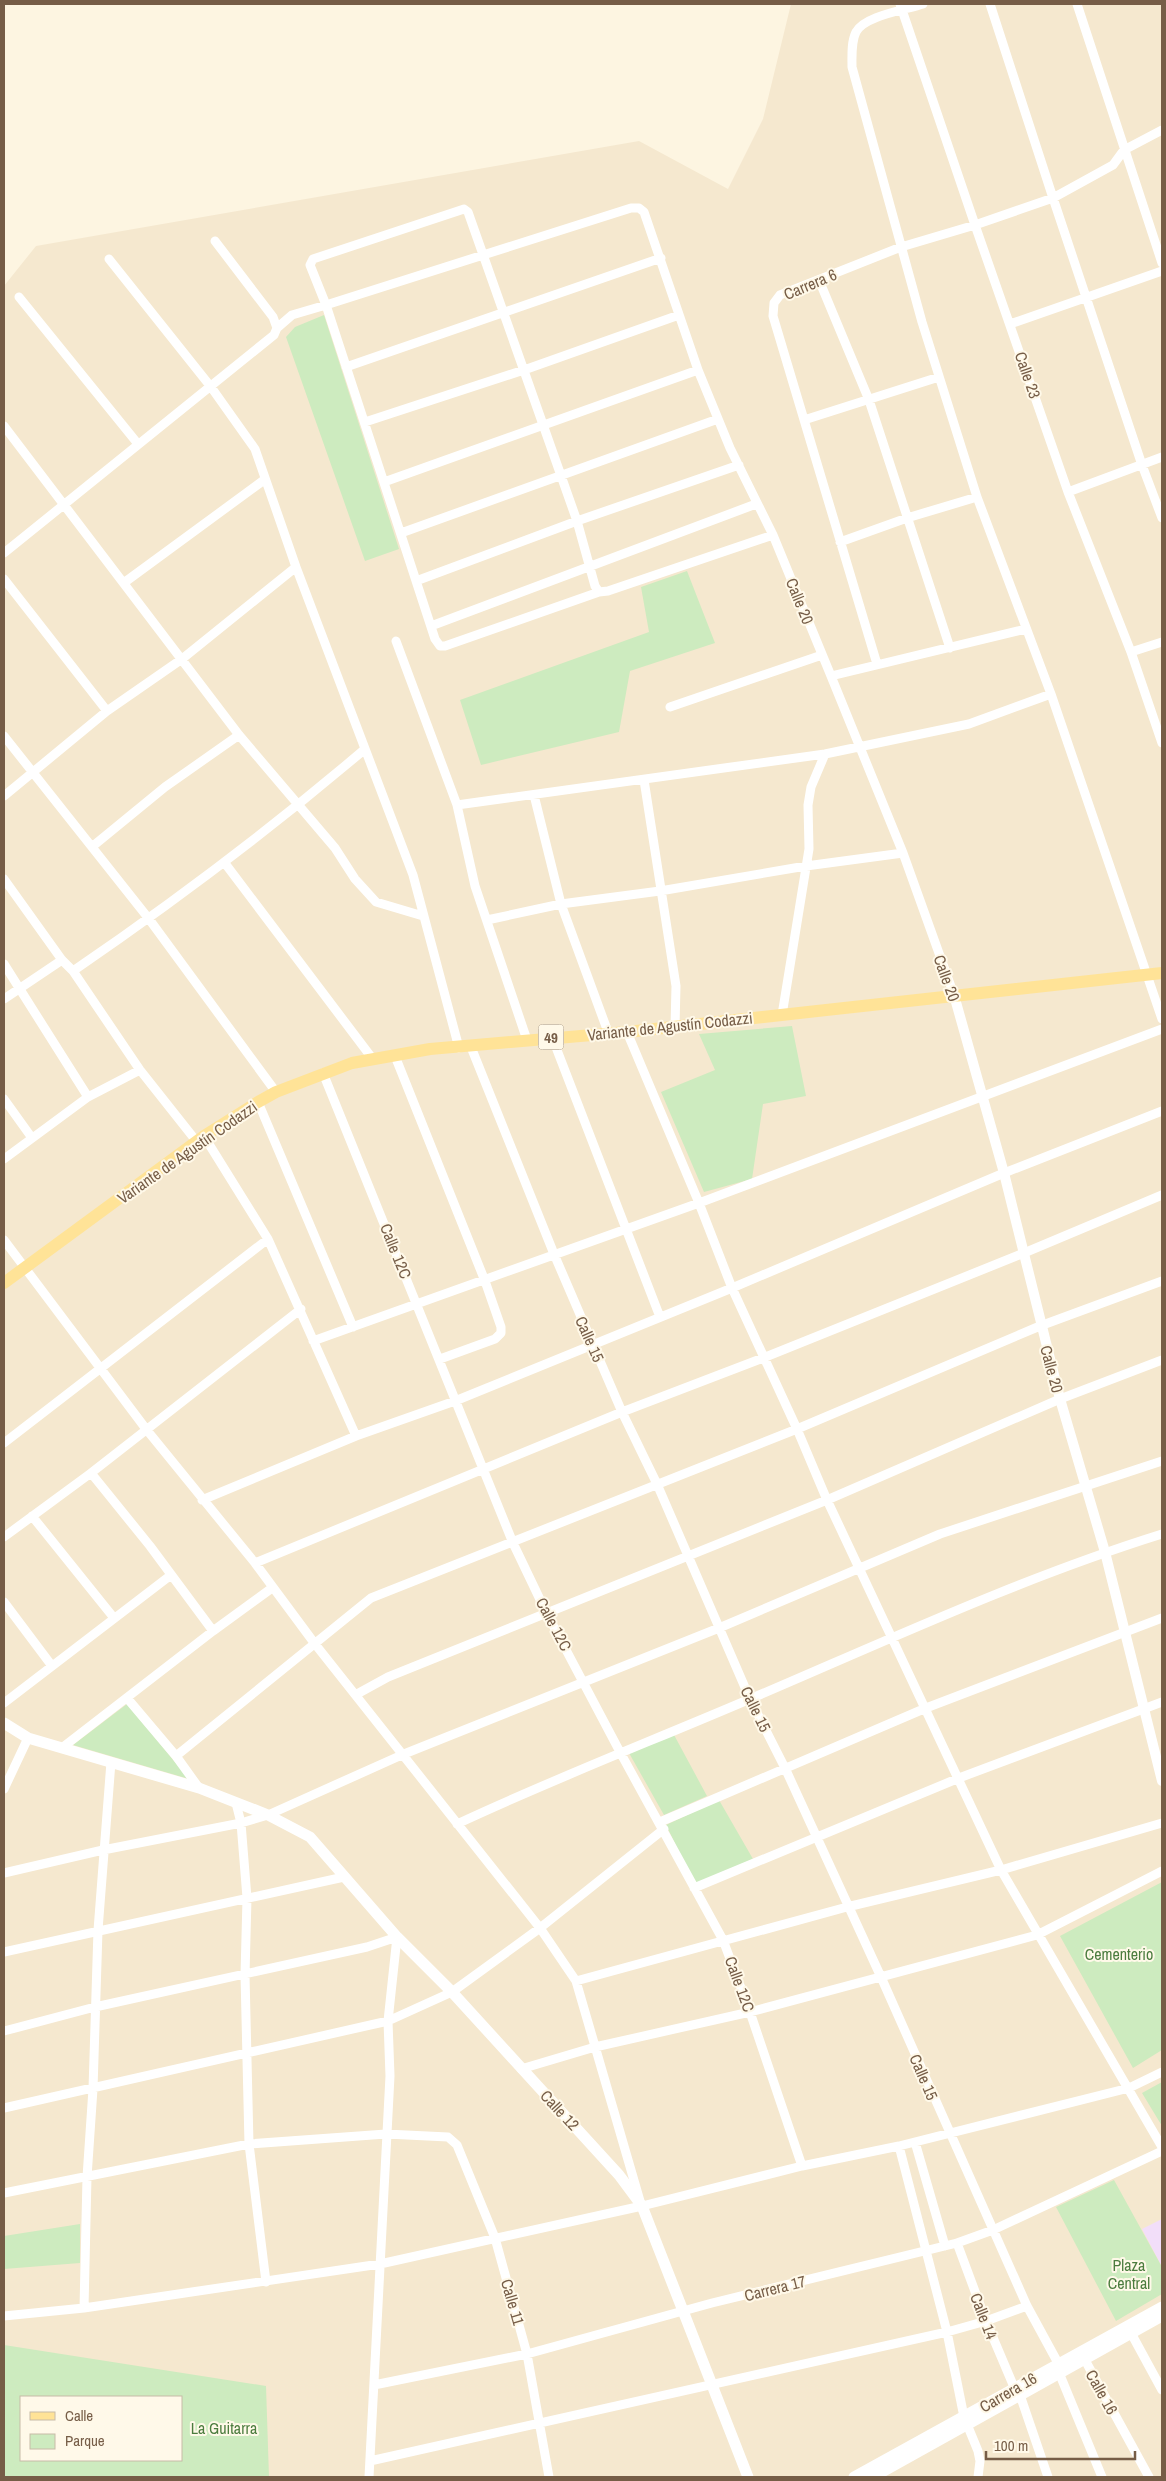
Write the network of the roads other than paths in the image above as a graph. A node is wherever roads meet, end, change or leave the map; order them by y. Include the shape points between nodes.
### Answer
1 (922, 4) edge
2 (990, 4) edge
3 (1078, 4) edge
4 (901, 8) edge
5 (1162, 130) edge
6 (1124, 150) junction
7 (1053, 198) junction
8 (974, 225) junction
9 (214, 241) dead end
10 (901, 247) junction
11 (484, 256) junction
12 (661, 258) junction
13 (109, 259) dead end
14 (1162, 262) edge
15 (1162, 271) edge
16 (819, 280) junction
17 (19, 297) dead end
18 (1087, 298) junction
19 (326, 304) junction
20 (503, 313) junction
21 (679, 315) junction
22 (1010, 324) junction
23 (277, 328) junction
24 (346, 366) junction
25 (524, 370) junction
26 (698, 370) junction
27 (938, 377) junction
28 (210, 386) junction
29 (869, 400) junction
30 (718, 419) junction
31 (804, 420) junction
32 (365, 422) junction
33 (4, 426) edge
34 (543, 426) junction
35 (138, 444) junction
36 (1162, 457) edge
37 (1142, 464) junction
38 (739, 465) junction
39 (561, 476) junction
40 (264, 480) junction
41 (384, 482) junction
42 (1068, 492) junction
43 (977, 497) junction
44 (62, 504) junction
45 (756, 504) junction
46 (907, 518) junction
47 (1162, 518) edge
48 (577, 521) junction
49 (401, 533) junction
50 (773, 535) junction
51 (840, 542) junction
52 (4, 553) edge
53 (590, 566) junction
54 (296, 567) junction
55 (4, 579) edge
56 (416, 581) junction
57 (124, 582) junction
58 (599, 592) junction
59 (431, 626) junction
60 (1026, 629) junction
61 (396, 640) dead end
62 (1162, 642) edge
63 (950, 648) junction
64 (1130, 652) junction
65 (822, 655) junction
66 (182, 659) junction
67 (877, 664) junction
68 (831, 676) junction
69 (1051, 694) junction
70 (670, 707) dead end
71 (107, 711) junction
72 (238, 735) junction
73 (4, 736) edge
74 (1162, 743) edge
75 (859, 748) junction
76 (366, 749) junction
77 (825, 754) junction
78 (32, 774) junction
79 (644, 780) junction
80 (534, 795) junction
81 (4, 796) edge
82 (457, 805) junction
83 (297, 806) junction
84 (93, 846) junction
85 (903, 853) junction
86 (224, 862) junction
87 (806, 866) junction
88 (4, 879) edge
89 (660, 891) junction
90 (561, 904) junction
91 (423, 916) junction
92 (149, 919) junction
93 (488, 920) junction
94 (62, 960) junction
95 (4, 964) edge
96 (73, 971) junction
97 (1162, 973) edge
98 (1147, 974) junction
99 (20, 988) junction
100 (954, 995) junction
101 (4, 999) edge
102 (782, 1015) junction
103 (1162, 1019) edge
104 (674, 1027) junction
105 (1162, 1029) edge
106 (608, 1032) junction
107 (627, 1032) junction
108 (552, 1037) junction
109 (527, 1040) junction
110 (465, 1047) junction
111 (395, 1056) junction
112 (372, 1058) junction
113 (140, 1070) junction
114 (323, 1073) junction
115 (276, 1092) junction
116 (88, 1097) junction
117 (982, 1098) junction
118 (4, 1099) edge
119 (258, 1102) junction
120 (1162, 1111) edge
121 (32, 1138) junction
122 (200, 1139) junction
123 (4, 1159) edge
124 (1004, 1172) junction
125 (1162, 1195) edge
126 (699, 1203) junction
127 (627, 1227) junction
128 (268, 1238) junction
129 (4, 1240) edge
130 (1024, 1253) junction
131 (554, 1254) junction
132 (24, 1267) junction
133 (485, 1281) junction
134 (1162, 1281) edge
135 (4, 1283) edge
136 (732, 1288) junction
137 (418, 1305) junction
138 (301, 1309) junction
139 (660, 1317) junction
140 (1040, 1326) junction
141 (353, 1327) junction
142 (313, 1341) junction
143 (592, 1345) junction
144 (763, 1358) junction
145 (440, 1359) junction
146 (1162, 1360) edge
147 (101, 1368) junction
148 (1060, 1400) junction
149 (455, 1401) junction
150 (622, 1412) junction
151 (146, 1429) junction
152 (797, 1429) junction
153 (356, 1436) junction
154 (4, 1442) edge
155 (1162, 1461) edge
156 (482, 1471) junction
157 (91, 1473) junction
158 (657, 1484) junction
159 (1084, 1486) junction
160 (202, 1500) junction
161 (827, 1500) junction
162 (32, 1516) junction
163 (1162, 1534) edge
164 (4, 1537) edge
165 (513, 1543) junction
166 (1105, 1552) junction
167 (687, 1556) junction
168 (256, 1562) junction
169 (860, 1568) junction
170 (171, 1576) junction
171 (272, 1588) junction
172 (4, 1602) edge
173 (546, 1612) junction
174 (114, 1618) junction
175 (1162, 1618) edge
176 (719, 1628) junction
177 (1125, 1630) junction
178 (213, 1631) junction
179 (892, 1636) junction
180 (315, 1644) junction
181 (52, 1666) junction
182 (585, 1682) junction
183 (357, 1694) junction
184 (127, 1698) junction
185 (750, 1699) junction
186 (1162, 1702) edge
187 (4, 1703) edge
188 (926, 1708) junction
189 (1144, 1708) junction
190 (4, 1723) edge
191 (28, 1738) junction
192 (64, 1747) junction
193 (620, 1752) junction
194 (404, 1754) junction
195 (176, 1756) junction
196 (111, 1762) junction
197 (785, 1768) junction
198 (959, 1778) junction
199 (1162, 1781) edge
200 (199, 1788) junction
201 (4, 1789) edge
202 (236, 1804) junction
203 (268, 1815) junction
204 (241, 1823) junction
205 (1162, 1823) edge
206 (457, 1824) junction
207 (662, 1826) junction
208 (815, 1837) junction
209 (103, 1850) junction
210 (1001, 1870) junction
211 (1162, 1870) edge
212 (4, 1874) edge
213 (344, 1877) junction
214 (694, 1888) junction
215 (247, 1898) junction
216 (847, 1907) junction
217 (540, 1928) junction
218 (98, 1930) junction
219 (1038, 1935) junction
220 (397, 1937) junction
221 (724, 1940) junction
222 (4, 1952) edge
223 (245, 1975) junction
224 (881, 1977) junction
225 (576, 1981) junction
226 (452, 1992) junction
227 (95, 2008) junction
228 (750, 2012) junction
229 (388, 2021) junction
230 (4, 2031) edge
231 (595, 2048) junction
232 (247, 2055) junction
233 (522, 2069) junction
234 (1162, 2072) edge
235 (1129, 2088) junction
236 (93, 2089) junction
237 (4, 2108) edge
238 (386, 2134) junction
239 (949, 2134) junction
240 (915, 2142) junction
241 (249, 2144) junction
242 (899, 2146) junction
243 (1162, 2147) edge
244 (1162, 2151) edge
245 (802, 2166) junction
246 (87, 2177) junction
247 (4, 2193) edge
248 (642, 2206) junction
249 (993, 2230) junction
250 (495, 2238) junction
251 (957, 2243) junction
252 (945, 2246) junction
253 (927, 2251) junction
254 (380, 2264) junction
255 (266, 2282) junction
256 (1027, 2306) junction
257 (1162, 2307) edge
258 (84, 2308) junction
259 (683, 2311) junction
260 (4, 2316) edge
261 (1162, 2316) edge
262 (986, 2321) junction
263 (946, 2332) junction
264 (1131, 2333) junction
265 (527, 2354) junction
266 (1085, 2360) junction
267 (1059, 2369) junction
268 (374, 2385) junction
269 (713, 2385) junction
270 (1162, 2390) edge
271 (1017, 2391) junction
272 (966, 2421) junction
273 (540, 2424) junction
274 (370, 2461) junction
275 (369, 2477) edge
276 (549, 2477) edge
277 (748, 2477) edge
278 (854, 2477) edge
279 (873, 2477) edge
280 (978, 2477) edge
281 (1048, 2477) edge
282 (1102, 2477) edge
283 (1149, 2477) edge

1 - 4 street
2 - 7 street
3 - 6 street
4 - 8 street, Calle 23
4 - 10 street via 862,24 852,45 852,66
5 - 6 street, Carrera 6
6 - 7 street, Carrera 6 via 1113,165
6 - 14 street
7 - 8 street, Carrera 6
7 - 18 street
8 - 10 street, Carrera 6
8 - 22 street, Calle 23
9 - 23 street via 273,317
10 - 16 street, Carrera 6
10 - 27 street
11 - 12 street, Calle 20 via 630,208 639,208 644,212
11 - 19 street
11 - 19 street via 468,212 458,210 313,259 310,265
11 - 20 street
12 - 20 street
12 - 21 street, Calle 20
13 - 28 street, Calle 15
15 - 18 street
16 - 29 street
16 - 31 street, Carrera 6 via 780,295 774,303 773,316
17 - 35 street
18 - 22 street
18 - 37 street
19 - 23 street via 292,316
19 - 24 street
20 - 24 street
20 - 25 street
21 - 25 street
21 - 26 street, Calle 20
22 - 42 street, Calle 23
23 - 28 street via 267,343
24 - 32 street
25 - 32 street
25 - 34 street
26 - 30 street, Calle 20
26 - 34 street
27 - 29 street
27 - 43 street
28 - 35 street
28 - 40 street, Calle 15 via 255,449
29 - 31 street
29 - 46 street
30 - 38 street, Calle 20
30 - 39 street
31 - 51 street, Carrera 6
32 - 41 street
33 - 44 street
34 - 39 street
34 - 41 street
35 - 44 street
36 - 37 street
37 - 42 street
37 - 47 street
38 - 45 street, Calle 20
38 - 48 street
39 - 48 street
39 - 49 street
40 - 54 street, Calle 15
40 - 57 street
41 - 49 street
42 - 64 street, Calle 23
43 - 46 street
43 - 60 street
44 - 52 street
44 - 57 street
45 - 50 street, Calle 20
45 - 53 street
46 - 51 street
46 - 63 street
48 - 53 street
48 - 56 street
49 - 56 street
50 - 58 street
50 - 65 street, Calle 20
51 - 67 street, Carrera 6
53 - 58 street
53 - 59 street
54 - 66 street
54 - 76 street, Calle 15
55 - 71 street
56 - 59 street
57 - 66 street
58 - 59 street via 444,646 435,639
60 - 63 street
60 - 69 street
61 - 82 street
62 - 64 street
63 - 67 street
64 - 74 street, Calle 23
65 - 68 street, Calle 20
65 - 70 street
66 - 71 street
66 - 72 street
67 - 68 street
68 - 75 street, Calle 20
69 - 75 street via 969,724
69 - 98 street
71 - 78 street
72 - 83 street
72 - 84 street via 165,787
73 - 78 street
75 - 77 street
75 - 85 street, Calle 20
76 - 83 street
76 - 91 street, Calle 15 via 413,875
77 - 79 street
77 - 87 street via 810,796
78 - 81 street
78 - 84 street
79 - 80 street
79 - 89 street
80 - 82 street
80 - 90 street
82 - 93 street via 475,886
83 - 86 street
83 - 91 street via 335,848 355,879 376,902
84 - 92 street
85 - 87 street
85 - 100 street, Calle 20
86 - 92 street
86 - 112 street
87 - 89 street
87 - 102 street
88 - 94 street
89 - 90 street
89 - 104 street via 676,986
90 - 93 street
90 - 106 street
91 - 110 street, Calle 15
92 - 96 street
92 - 115 street
93 - 109 street
94 - 96 street
94 - 99 street
95 - 99 street
96 - 113 street
97 - 98 main road, Variante de Agustín Codazzi / 49
98 - 100 main road, Variante de Agustín Codazzi / 49
98 - 103 street
99 - 101 street
99 - 116 street
100 - 102 main road, Variante de Agustín Codazzi / 49
100 - 117 street, Calle 20
102 - 104 main road, Variante de Agustín Codazzi / 49
104 - 107 main road, Variante de Agustín Codazzi / 49
105 - 117 street
106 - 107 main road, Variante de Agustín Codazzi / 49
106 - 108 main road, Variante de Agustín Codazzi / 49
107 - 126 street
108 - 109 main road, Variante de Agustín Codazzi / 49
108 - 127 street
109 - 110 main road, Variante de Agustín Codazzi / 49
110 - 111 main road, Variante de Agustín Codazzi / 49
110 - 131 street, Calle 15
111 - 112 main road, Variante de Agustín Codazzi / 49
111 - 133 street
112 - 114 main road, Variante de Agustín Codazzi / 49
113 - 116 street
113 - 122 street
114 - 115 main road, Variante de Agustín Codazzi / 49
114 - 137 street, Calle 12C
115 - 119 main road, Variante de Agustín Codazzi / 49
116 - 121 street
117 - 124 street, Calle 20
117 - 126 street
118 - 121 street
119 - 122 main road, Variante de Agustín Codazzi / 49
119 - 141 street
120 - 124 street
121 - 123 street
122 - 128 street
122 - 132 main road, Variante de Agustín Codazzi / 49
124 - 130 street, Calle 20
124 - 136 street
125 - 130 street
126 - 127 street
126 - 136 street
127 - 131 street
127 - 139 street
128 - 138 street
128 - 147 street
129 - 132 street
130 - 140 street, Calle 20
130 - 144 street
131 - 133 street
131 - 143 street, Calle 15
132 - 135 main road, Variante de Agustín Codazzi / 49
132 - 147 street
133 - 137 street
133 - 145 street via 501,1333 495,1339
134 - 140 street
136 - 139 street
136 - 144 street
137 - 141 street
137 - 145 street, Calle 12C
138 - 142 street
138 - 151 street
139 - 143 street
140 - 148 street, Calle 20
140 - 152 street
141 - 142 street
142 - 153 street
143 - 149 street
143 - 150 street, Calle 15
144 - 150 street
144 - 152 street
145 - 149 street, Calle 12C
146 - 148 street
147 - 151 street
147 - 154 street
148 - 159 street, Calle 20
148 - 161 street
149 - 153 street
149 - 156 street, Calle 12C
150 - 156 street
150 - 158 street, Calle 15
151 - 157 street
151 - 160 street
152 - 158 street
152 - 161 street
153 - 160 street
155 - 159 street
156 - 165 street, Calle 12C
156 - 168 street
157 - 162 street
157 - 170 street
158 - 165 street
158 - 167 street, Calle 15
159 - 166 street, Calle 20
159 - 169 street via 940,1534
160 - 168 street
161 - 167 street
161 - 169 street
162 - 164 street
162 - 174 street
163 - 166 street
165 - 173 street, Calle 12C
165 - 180 street via 371,1598
166 - 177 street, Calle 20
166 - 179 street
167 - 173 street
167 - 176 street, Calle 15
168 - 171 street
169 - 176 street
169 - 179 street
170 - 174 street
170 - 178 street
171 - 178 street
171 - 180 street
172 - 181 street
173 - 182 street, Calle 12C
173 - 183 street via 388,1677
174 - 181 street
175 - 177 street
176 - 182 street
176 - 185 street, Calle 15
177 - 188 street
177 - 189 street, Calle 20
178 - 184 street
179 - 185 street
179 - 188 street
180 - 183 street
180 - 195 street
181 - 187 street
182 - 193 street, Calle 12C
182 - 194 street
183 - 194 street
184 - 192 street
184 - 195 street
185 - 193 street
185 - 197 street, Calle 15
186 - 189 street
188 - 197 street
188 - 198 street
189 - 198 street
189 - 199 street, Calle 20
190 - 191 main road, Calle 12
191 - 192 main road, Calle 12
191 - 201 street
192 - 196 main road, Calle 12
193 - 206 street
193 - 207 street, Calle 12C
194 - 203 street
194 - 206 street
195 - 200 street
196 - 200 main road, Calle 12
196 - 209 street
197 - 207 street
197 - 208 street, Calle 15
198 - 208 street
198 - 210 street
200 - 202 main road, Calle 12
202 - 203 main road, Calle 12
202 - 204 street
203 - 204 street
203 - 213 main road, Calle 12 via 310,1837
204 - 209 street
204 - 215 street
205 - 210 street
206 - 217 street
207 - 214 street, Calle 12C
207 - 217 street
208 - 214 street
208 - 216 street, Calle 15
209 - 212 street
209 - 218 street
210 - 216 street
210 - 219 street
211 - 219 street
213 - 215 street
213 - 220 main road, Calle 12
214 - 221 street, Calle 12C
215 - 218 street
215 - 223 street
216 - 221 street
216 - 224 street, Calle 15
217 - 225 street
217 - 226 street
218 - 222 street
218 - 227 street
219 - 224 street
219 - 235 street
220 - 223 street
220 - 226 main road, Calle 12
220 - 229 street
221 - 225 street
221 - 228 street, Calle 12C
223 - 227 street
223 - 232 street
224 - 228 street
224 - 239 street, Calle 15
225 - 231 street
226 - 229 street
226 - 233 main road, Calle 12
227 - 230 street
227 - 236 street
228 - 231 street
228 - 245 street, Calle 12C
229 - 232 street
229 - 238 street via 390,2076
231 - 233 street
231 - 248 street
232 - 236 street
232 - 241 street
233 - 248 main road, Calle 12 via 620,2175
234 - 235 street
235 - 239 street
235 - 243 street
236 - 237 street
236 - 246 street
238 - 241 street
238 - 250 street, Calle 11 via 448,2137 457,2145
238 - 254 street
239 - 240 street
239 - 249 street, Calle 15
240 - 242 street
240 - 252 street
241 - 246 street
241 - 255 street
242 - 245 street
242 - 253 street
244 - 249 street, Carrera 17
245 - 248 street
246 - 247 street
246 - 258 street
248 - 250 street
248 - 259 main road, Calle 12
249 - 251 street, Carrera 17
249 - 256 street, Calle 15
250 - 254 street
250 - 265 street, Calle 11
251 - 252 street, Carrera 17
251 - 262 street, Calle 14
252 - 253 street, Carrera 17
253 - 259 street, Carrera 17
253 - 263 street
254 - 255 street
254 - 268 street
255 - 258 street
256 - 262 street
256 - 267 street, Calle 15
257 - 267 main road, Carrera 16
258 - 260 street
259 - 265 street, Carrera 17
259 - 269 main road, Calle 12
261 - 264 main road, Carrera 16
262 - 263 street
262 - 271 street, Calle 14
263 - 269 street
263 - 272 street
264 - 266 main road, Carrera 16
264 - 270 street
265 - 268 street, Carrera 17
265 - 273 street, Calle 11
266 - 267 main road, Carrera 16
266 - 283 street, Calle 16
267 - 271 main road, Carrera 16
267 - 282 street, Calle 15
268 - 274 street
269 - 273 street
269 - 277 main road, Calle 12
271 - 272 main road, Carrera 16
271 - 281 street, Calle 14
272 - 278 main road, Carrera 16
272 - 279 main road, Carrera 16
272 - 280 street via 980,2461
273 - 274 street
273 - 276 street, Calle 11
274 - 275 street

